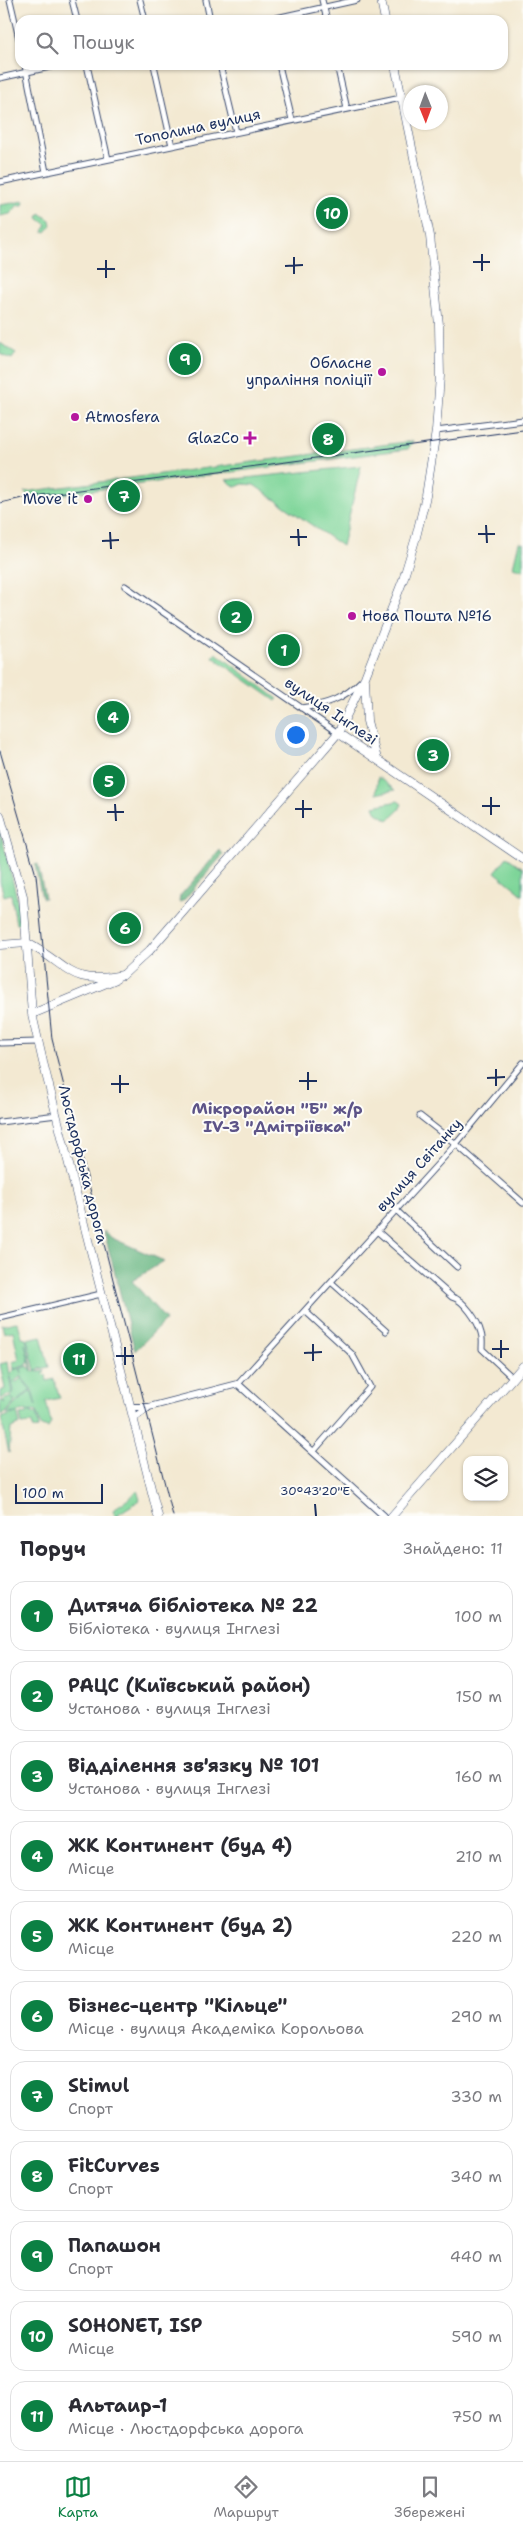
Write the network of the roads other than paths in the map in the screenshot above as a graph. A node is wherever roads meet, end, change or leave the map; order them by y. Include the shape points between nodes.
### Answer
1 (10, 0) edge
2 (72, 0) edge
3 (140, 0) edge
4 (206, 0) edge
5 (322, 0) edge
6 (357, 0) edge
7 (381, 0) edge
8 (324, 8) junction
9 (76, 15) edge
10 (143, 15) edge
11 (209, 15) edge
12 (291, 15) edge
13 (326, 15) edge
14 (384, 15) edge
15 (15, 22) edge
16 (35, 70) edge
17 (88, 70) edge
18 (155, 70) edge
19 (221, 70) edge
20 (280, 70) edge
21 (338, 70) edge
22 (396, 70) edge
23 (26, 72) junction
24 (0, 78) edge
25 (402, 98) junction
26 (347, 109) junction
27 (292, 120) junction
28 (236, 132) junction
29 (172, 146) junction
30 (108, 159) junction
31 (46, 172) junction
32 (0, 182) edge
33 (523, 420) edge
34 (436, 431) junction
35 (125, 586) dead end
36 (365, 677) junction
37 (301, 708) junction
38 (338, 733) junction
39 (377, 759) junction
40 (0, 815) edge
41 (523, 859) edge
42 (27, 943) junction
43 (0, 945) edge
44 (74, 974) junction
45 (124, 975) junction
46 (77, 994) junction
47 (32, 1014) junction
48 (38, 1042) junction
49 (0, 1043) edge
50 (523, 1063) edge
51 (57, 1116) junction
52 (420, 1116) dead end
53 (0, 1122) edge
54 (456, 1144) junction
55 (523, 1203) edge
56 (396, 1210) junction
57 (377, 1231) junction
58 (457, 1267) dead end
59 (331, 1282) junction
60 (101, 1294) junction
61 (305, 1311) junction
62 (0, 1318) edge
63 (386, 1331) dead end
64 (523, 1366) edge
65 (513, 1378) junction
66 (238, 1384) junction
67 (131, 1407) junction
68 (149, 1407) junction
69 (134, 1418) junction
70 (313, 1452) junction
71 (158, 1516) edge
72 (384, 1516) edge
73 (392, 1516) edge

1 - 15 street
2 - 9 street
3 - 10 street
4 - 11 street
5 - 8 street
6 - 8 street
7 - 14 main road
8 - 12 street
8 - 13 street
16 - 23 street
17 - 30 street
18 - 29 street
19 - 28 street
20 - 27 street
21 - 26 street
22 - 25 main road
23 - 24 street
23 - 31 street
25 - 26 street, Тополина вулиця
25 - 34 main road via 435,268 440,325
26 - 27 street, Тополина вулиця
27 - 28 street, Тополина вулиця
28 - 29 street, Тополина вулиця
29 - 30 street, Тополина вулиця
30 - 31 street, Тополина вулиця
31 - 32 street, Тополина вулиця
33 - 34 street
34 - 36 main road via 416,537 403,580
35 - 37 street, вулиця Інглезі
36 - 37 street via 345,696
36 - 38 main road
36 - 39 main road via 367,722
37 - 38 street, вулиця Інглезі
38 - 39 main road, вулиця Інглезі
38 - 45 main road via 150,950
39 - 41 main road, вулиця Інглезі
40 - 42 main road, Люстдорфська дорога via 22,896
42 - 43 main road
42 - 44 main road
42 - 47 main road, Люстдорфська дорога
44 - 45 main road via 90,979
44 - 46 main road via 79,986
45 - 46 main road
46 - 47 main road
47 - 48 main road, Люстдорфська дорога
48 - 49 street
48 - 51 main road, Люстдорфська дорога
50 - 54 street, вулиця Світанку
51 - 53 street
51 - 60 main road, Люстдорфська дорога
52 - 54 street
54 - 55 street
54 - 56 street, вулиця Світанку
56 - 57 street, вулиця Світанку
56 - 58 street
57 - 59 street, вулиця Світанку
57 - 65 street via 464,1304 481,1332 482,1349
59 - 61 street, вулиця Світанку
59 - 63 street
60 - 62 street
60 - 67 main road, Люстдорфська дорога
61 - 66 street, вулиця Світанку
61 - 70 street via 352,1354 370,1387
64 - 65 main road
65 - 73 main road
66 - 68 street
66 - 70 street
67 - 68 street
67 - 69 main road, Люстдорфська дорога
68 - 69 street
69 - 71 main road, Люстдорфська дорога
70 - 72 street

